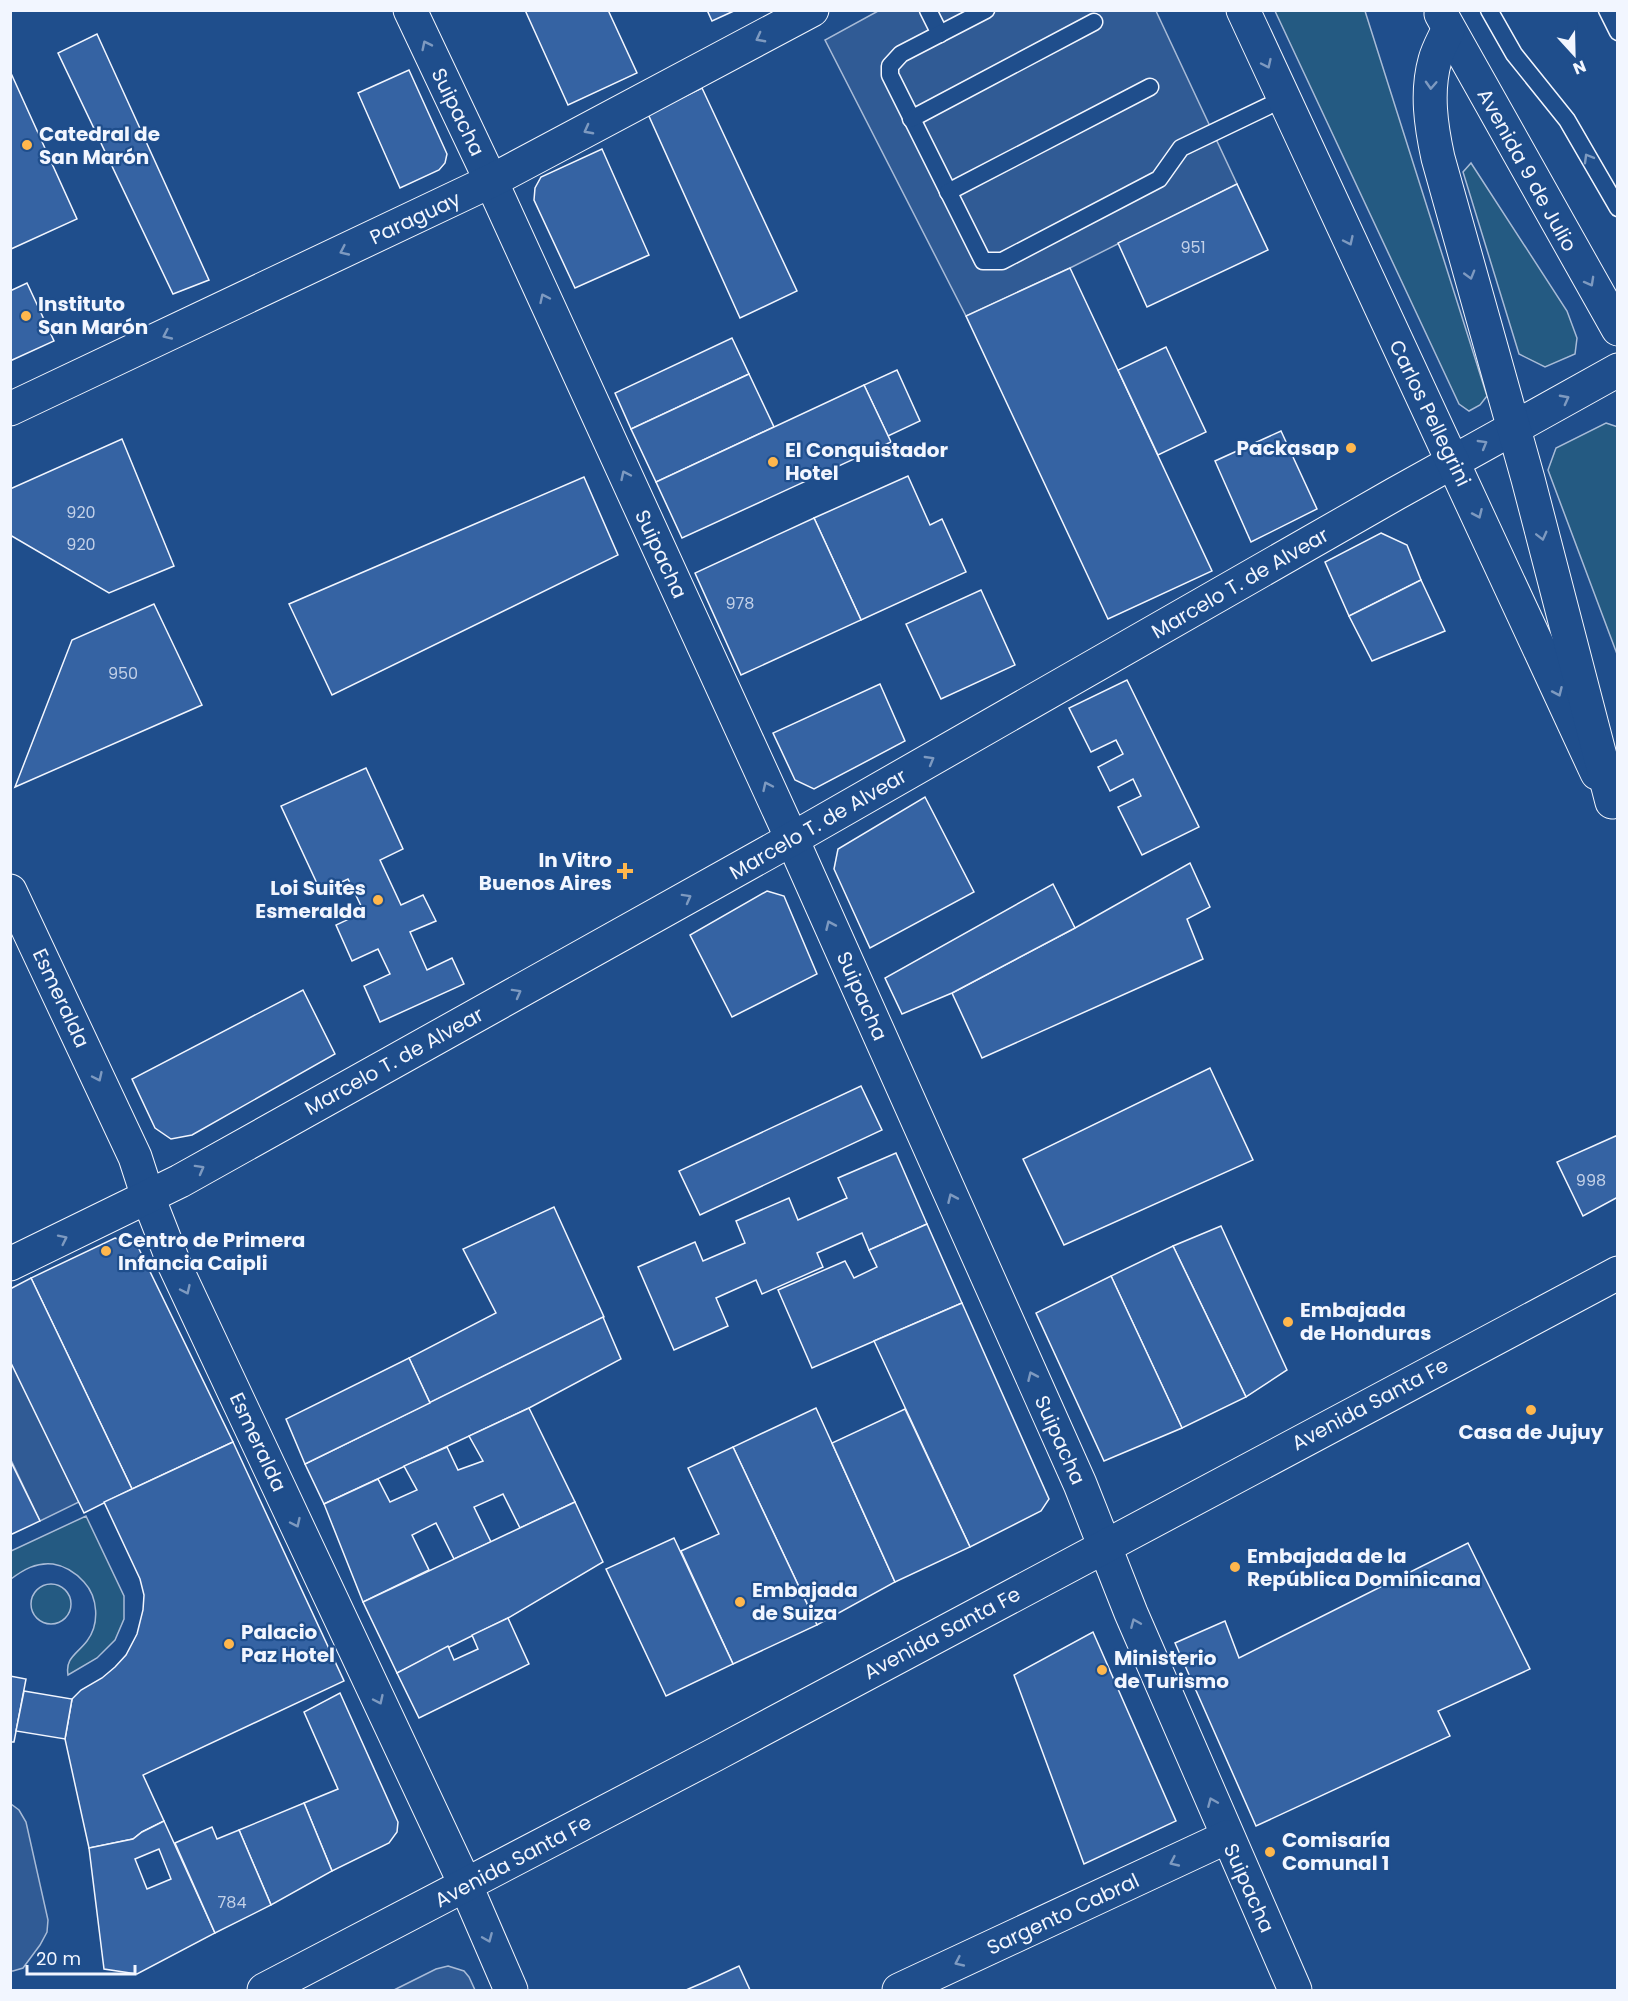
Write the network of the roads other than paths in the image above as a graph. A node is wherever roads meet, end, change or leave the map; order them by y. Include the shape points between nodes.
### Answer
1 (410, 10) edge
2 (812, 10) edge
3 (928, 10) edge
4 (986, 10) edge
5 (1243, 10) edge
6 (1489, 10) edge
7 (1607, 10) edge
8 (1448, 17) edge
9 (1094, 22) dead end
10 (1617, 32) edge
11 (940, 34) junction
12 (1150, 87) dead end
13 (1283, 99) junction
14 (911, 119) junction
15 (492, 182) junction
16 (948, 192) junction
17 (1617, 208) edge
18 (1617, 329) edge
19 (1617, 370) edge
20 (10, 409) edge
21 (1513, 426) junction
22 (1452, 462) junction
23 (1615, 809) edge
24 (792, 839) junction
25 (10, 891) edge
26 (148, 1197) junction
27 (10, 1264) edge
28 (1617, 1272) edge
29 (1104, 1546) junction
30 (1227, 1837) junction
31 (466, 1886) junction
32 (264, 1990) edge
33 (511, 1990) edge
34 (899, 1990) edge
35 (1295, 1990) edge

15 -> 1 main road, Suipacha
2 -> 15 main road, Paraguay
3 - 11 lane
4 - 11 lane
5 -> 13 main road, Carlos Pellegrini
17 -> 6 lane via 1566,120 1514,54
7 - 10 lane
8 -> 18 main road, Avenida 9 de Julio
8 -> 21 main road via 1431,74 1433,133
9 - 14 lane
11 - 14 lane via 901,54 890,66 890,75
12 - 16 lane
13 - 16 lane via 1181,148 1160,179 1002,261 983,261
13 -> 22 main road, Carlos Pellegrini
14 - 16 lane
15 -> 20 main road, Paraguay
24 -> 15 main road, Suipacha
21 -> 19 main road, Marcelo T. de Alvear
22 -> 21 main road, Marcelo T. de Alvear
21 -> 23 main road
22 -> 23 main road, Carlos Pellegrini
24 -> 22 main road, Marcelo T. de Alvear
26 -> 24 main road, Marcelo T. de Alvear
29 -> 24 main road, Suipacha via 1080,1484
25 -> 26 main road, Esmeralda via 135,1157
27 -> 26 main road, Marcelo T. de Alvear
26 -> 31 main road, Esmeralda via 175,1266
28 - 29 main road, Avenida Santa Fe
30 -> 29 main road, Suipacha
29 - 31 main road, Avenida Santa Fe
30 -> 34 main road, Sargento Cabral
30 - 35 main road, Suipacha
31 - 32 main road, Avenida Santa Fe
31 -> 33 main road, Esmeralda

